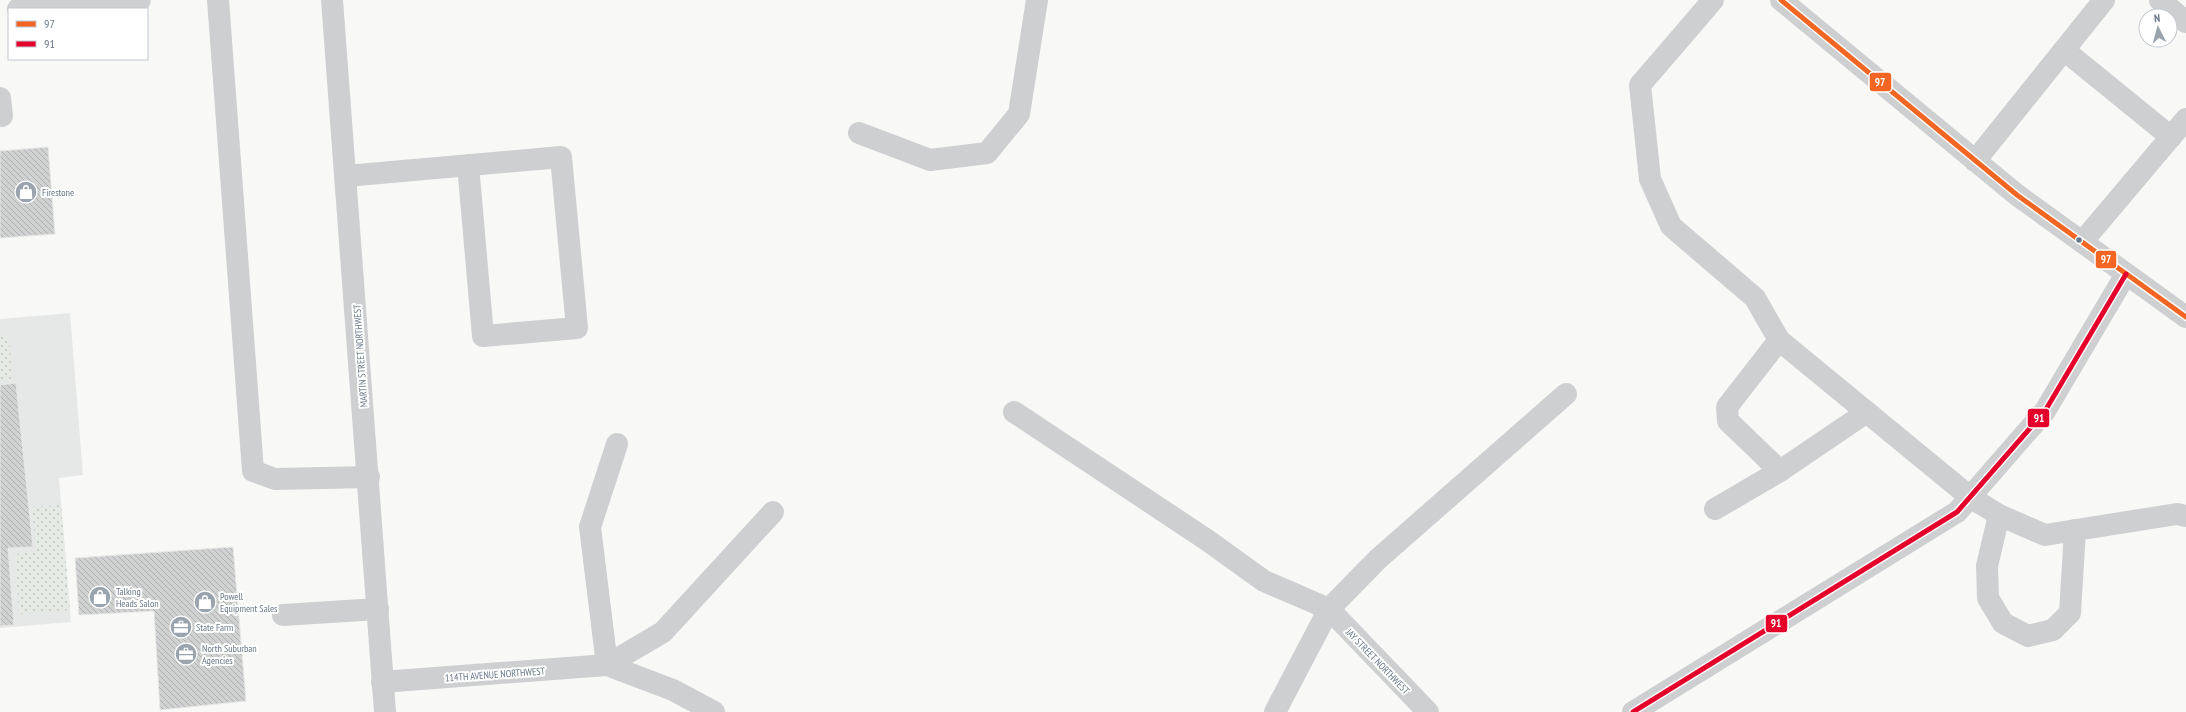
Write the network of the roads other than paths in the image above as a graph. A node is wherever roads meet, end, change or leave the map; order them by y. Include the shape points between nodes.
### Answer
1 (140, 0) edge
2 (218, 0) edge
3 (332, 0) edge
4 (1037, 0) edge
5 (1712, 0) edge
6 (2104, 0) edge
7 (2160, 0) edge
8 (98, 2) edge
9 (1790, 3) edge
10 (29, 8) edge
11 (2186, 22) edge
12 (2064, 50) junction
13 (2186, 119) edge
14 (859, 133) dead end
15 (2171, 137) junction
16 (1975, 161) junction
17 (468, 165) junction
18 (346, 176) junction
19 (2084, 241) junction
20 (2126, 274) junction
21 (2186, 317) edge
22 (1779, 340) junction
23 (1566, 394) dead end
24 (1014, 412) dead end
25 (1867, 412) junction
26 (617, 444) dead end
27 (1780, 471) junction
28 (369, 477) junction
29 (1970, 497) junction
30 (1715, 509) dead end
31 (774, 512) dead end
32 (1999, 515) junction
33 (2186, 516) edge
34 (2075, 530) junction
35 (378, 609) junction
36 (1329, 609) junction
37 (283, 615) dead end
38 (607, 665) junction
39 (382, 682) junction
40 (385, 712) edge
41 (714, 712) edge
42 (1274, 712) edge
43 (1428, 712) edge
44 (1634, 712) edge

1 - 8 street
2 - 28 street via 253,471 275,479
3 - 18 street, MARTIN STREET NORTHWEST
4 - 14 street via 1019,114 987,153 930,160
5 - 22 street via 1640,85 1650,179 1671,226 1755,298
6 - 12 street
7 - 11 street
8 - 10 street
9 - 16 street
12 - 15 street
12 - 16 street
13 - 15 street
15 - 19 street
16 - 19 street via 2017,195
17 - 17 street via 561,157 577,328 483,336
17 - 18 street
18 - 28 street, MARTIN STREET NORTHWEST
19 - 20 street
20 - 21 street
20 - 29 street via 2045,411
22 - 25 street
22 - 27 street via 1727,407 1728,421
23 - 36 street via 1378,559
24 - 36 street via 1207,540 1264,581
25 - 27 street
25 - 29 street
26 - 38 street via 590,527
27 - 30 street
28 - 35 street, MARTIN STREET NORTHWEST
29 - 32 street
29 - 44 street via 1957,512
31 - 38 street via 663,632
32 - 34 street via 2045,535
32 - 34 street via 1987,566 1988,598 2002,623 2028,636 2053,630 2070,613
33 - 34 street via 2177,514
35 - 37 street
35 - 39 street, MARTIN STREET NORTHWEST
36 - 42 street
36 - 43 street, JAY STREET NORTHWEST
38 - 39 street, 114TH AVENUE NORTHWEST
38 - 41 street via 673,690
39 - 40 street, MARTIN STREET NORTHWEST

